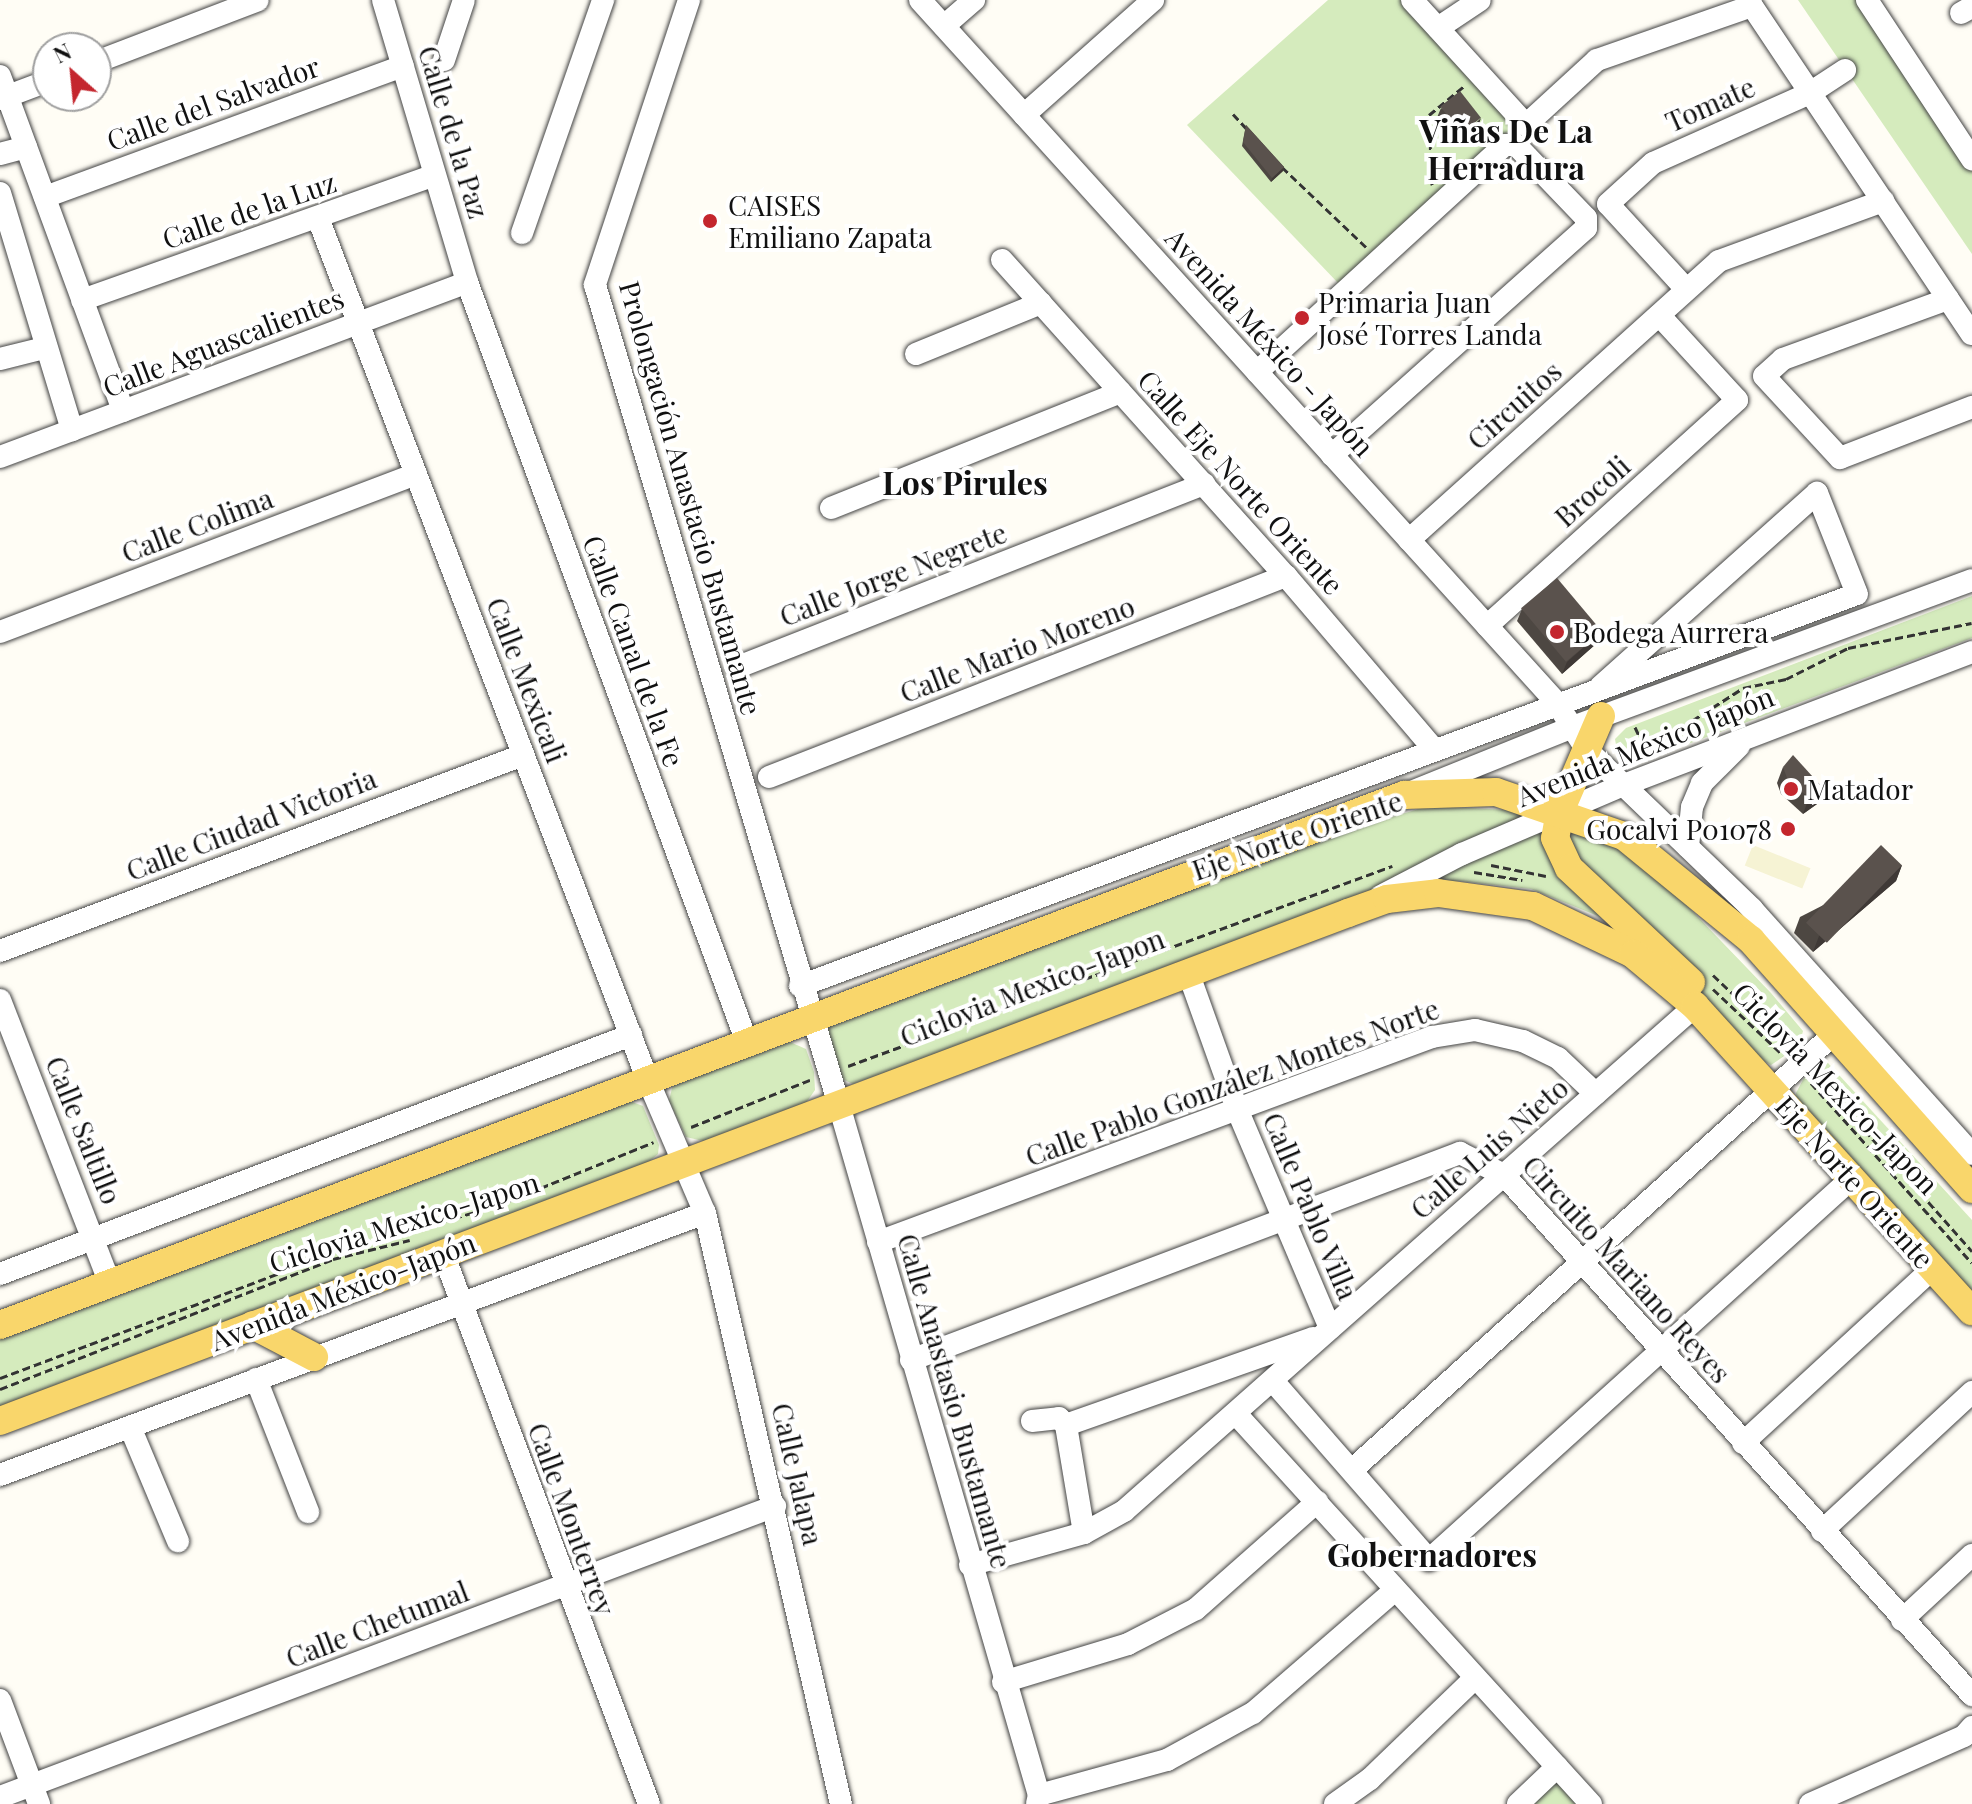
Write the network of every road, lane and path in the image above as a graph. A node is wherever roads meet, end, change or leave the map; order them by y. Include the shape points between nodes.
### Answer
1 (258, 0) edge
2 (383, 0) edge
3 (464, 0) edge
4 (603, 0) edge
5 (689, 0) edge
6 (920, 0) edge
7 (974, 0) edge
8 (1153, 0) edge
9 (1412, 0) edge
10 (1480, 0) edge
11 (1867, 0) edge
12 (1750, 3) edge
13 (944, 26) junction
14 (1438, 28) junction
15 (112, 56) edge
16 (444, 60) dead end
17 (403, 66) junction
18 (1845, 70) dead end
19 (1480, 73) junction
20 (32, 85) edge
21 (3, 91) edge
22 (1810, 93) junction
23 (1233, 114) dead end
24 (1024, 115) junction
25 (1252, 135) edge
26 (26, 147) junction
27 (1969, 149) edge
28 (0, 154) edge
29 (1281, 166) edge
30 (435, 175) junction
31 (0, 193) edge
32 (45, 197) junction
33 (1883, 201) junction
34 (1433, 211) junction
35 (318, 218) junction
36 (522, 233) dead end
37 (1373, 254) dead end
38 (1002, 260) dead end
39 (467, 282) junction
40 (1686, 289) junction
41 (1948, 299) junction
42 (82, 300) junction
43 (1041, 303) junction
44 (1659, 315) junction
45 (358, 323) junction
46 (1972, 334) edge
47 (44, 348) junction
48 (916, 354) dead end
49 (0, 359) edge
50 (1257, 372) junction
51 (1121, 392) junction
52 (1972, 407) edge
53 (123, 411) junction
54 (72, 430) junction
55 (1332, 455) junction
56 (0, 457) edge
57 (416, 474) junction
58 (1204, 484) junction
59 (831, 508) dead end
60 (1409, 540) junction
61 (1286, 576) junction
62 (1972, 580) edge
63 (1972, 623) edge
64 (1487, 626) junction
65 (0, 632) edge
66 (1972, 652) edge
67 (738, 667) dead end
68 (1601, 686) junction
69 (1556, 702) junction
70 (1601, 716) joint
71 (1633, 724) dead end
72 (1755, 734) junction
73 (1578, 738) junction
74 (1641, 741) junction
75 (1433, 748) junction
76 (523, 755) junction
77 (1648, 755) dead end
78 (769, 777) dead end
79 (1621, 786) junction
80 (1404, 795) junction
81 (1560, 811) junction
82 (1688, 847) junction
83 (1405, 863) dead end
84 (1487, 864) dead end
85 (1470, 872) dead end
86 (1394, 875) dead end
87 (1559, 880) dead end
88 (1525, 881) dead end
89 (1713, 908) junction
90 (1752, 909) junction
91 (1348, 913) junction
92 (0, 951) edge
93 (1147, 965) dead end
94 (1188, 972) junction
95 (1709, 972) dead end
96 (800, 986) junction
97 (1700, 994) junction
98 (0, 1000) edge
99 (809, 1016) junction
100 (1842, 1027) junction
101 (631, 1035) junction
102 (746, 1040) junction
103 (1800, 1064) junction
104 (820, 1077) junction
105 (647, 1078) junction
106 (1771, 1090) junction
107 (1596, 1094) junction
108 (1888, 1094) junction
109 (1922, 1101) junction
110 (839, 1105) junction
111 (1237, 1109) junction
112 (673, 1134) junction
113 (1972, 1154) edge
114 (686, 1160) junction
115 (1504, 1175) junction
116 (1852, 1178) junction
117 (1972, 1189) edge
118 (705, 1213) junction
119 (1282, 1220) junction
120 (95, 1239) junction
121 (878, 1242) junction
122 (434, 1245) junction
123 (1972, 1251) edge
124 (1581, 1261) junction
125 (1972, 1263) edge
126 (1933, 1268) junction
127 (0, 1274) edge
128 (110, 1283) junction
129 (460, 1303) junction
130 (1972, 1311) edge
131 (0, 1325) edge
132 (253, 1325) junction
133 (1326, 1331) junction
134 (1662, 1352) junction
135 (314, 1357) junction
136 (911, 1360) junction
137 (0, 1378) edge
138 (256, 1379) junction
139 (1273, 1381) junction
140 (0, 1389) edge
141 (1972, 1392) edge
142 (1237, 1415) junction
143 (0, 1421) edge
144 (1032, 1421) dead end
145 (1066, 1425) junction
146 (130, 1427) junction
147 (1743, 1443) junction
148 (1352, 1470) junction
149 (0, 1475) edge
150 (1317, 1502) junction
151 (775, 1506) junction
152 (308, 1512) dead end
153 (1822, 1531) junction
154 (1084, 1533) junction
155 (178, 1541) dead end
156 (1972, 1555) edge
157 (970, 1565) junction
158 (564, 1586) junction
159 (1395, 1590) junction
160 (1902, 1620) junction
161 (1475, 1678) junction
162 (1003, 1682) junction
163 (1972, 1695) edge
164 (0, 1700) edge
165 (1969, 1739) edge
166 (1557, 1767) junction
167 (36, 1794) edge
168 (0, 1797) edge
169 (1038, 1799) edge
170 (833, 1802) edge
171 (649, 1804) edge
172 (1335, 1804) edge
173 (1518, 1804) edge
174 (1591, 1804) edge
175 (1810, 1804) edge

1 - 15 street
2 - 17 street, Calle de la Paz
3 - 16 street
4 - 36 street
5 - 96 street, Prolongación Anastacio Bustamante via 595,285
6 - 13 street, Avenida México - Japón
7 - 13 street
8 - 24 street
9 - 14 street
10 - 14 street
11 - 27 street
12 - 19 street via 1597,60 1526,125
12 - 22 street
13 - 24 street, Avenida México - Japón
14 - 19 street
17 - 30 street, Calle de la Paz
17 - 32 street, Calle del Salvador
18 - 22 street, Tomate
19 - 34 path via 1429,115
20 - 21 street
21 - 26 street
22 - 33 street
22 - 40 street, Tomate via 1653,163 1608,204
23 - 25 path
24 - 50 street, Avenida México - Japón
26 - 28 street
26 - 32 street
29 - 37 path
30 - 35 street, Calle de la Luz
30 - 39 street, Calle de la Paz
31 - 47 street
32 - 42 street
33 - 40 street, Circuitos via 1719,261
33 - 41 street
34 - 50 street
34 - 55 street via 1505,145 1516,145 1586,218 1586,228
35 - 42 street, Calle de la Luz
35 - 45 street, Calle Mexicali
38 - 43 street, Calle Eje Norte Oriente
39 - 45 street, Calle Aguascalientes
39 - 102 street, Calle Canal de la Fe
40 - 44 street, Circuitos
41 - 46 street
41 - 52 street via 1783,359 1764,376 1840,458
42 - 53 street
43 - 48 street
43 - 51 street, Calle Eje Norte Oriente
44 - 60 street, Circuitos
44 - 64 street, Brocoli via 1737,400
45 - 53 street, Calle Aguascalientes
45 - 57 street, Calle Mexicali
47 - 49 street
47 - 54 street
50 - 55 street, Avenida México - Japón
51 - 58 street, Calle Eje Norte Oriente
51 - 59 street
53 - 54 street, Calle Aguascalientes
54 - 56 street, Calle Aguascalientes
55 - 60 street, Avenida México - Japón
57 - 65 street, Calle Colima
57 - 76 street, Calle Mexicali
58 - 61 street, Calle Eje Norte Oriente
58 - 67 street, Calle Jorge Negrete
60 - 64 street, Avenida México - Japón
61 - 75 street, Calle Eje Norte Oriente
61 - 78 street, Calle Mario Moreno
62 - 70 street, Avenida México Japón
63 - 74 path via 1848,648 1786,679 1743,688 1662,740
64 - 69 street, Avenida México - Japón
66 - 72 street, Avenida México Japón
68 - 68 street, Eje Norte Oriente via 1857,594 1817,493 1613,676
68 - 69 street, Eje Norte Oriente
69 - 73 street, Avenida México - Japón
69 - 75 street, Eje Norte Oriente
70 - 73 main road
71 - 74 path
72 - 79 street, Avenida México Japón
72 - 82 street via 1722,758 1702,783 1692,807
73 - 79 street, Avenida México - Japón
73 - 80 street, Avenida México Japón
73 - 81 main road
74 - 77 path
75 - 96 street, Eje Norte Oriente
76 - 92 street, Calle Ciudad Victoria
76 - 101 street, Calle Mexicali
79 - 81 street, Avenida México Japón
79 - 82 street, Avenida México - Japón
80 - 81 main road, Eje Norte Oriente via 1496,792
80 - 99 main road, Eje Norte Oriente
81 - 89 main road, Eje Norte Oriente via 1624,836
81 - 91 street, Avenida México Japón
81 - 97 main road via 1555,838 1569,868
82 - 90 street, Avenida México - Japón
83 - 104 path via 1316,890
84 - 87 path
85 - 88 path
86 - 93 path, Ciclovia Mexico-Japon
89 - 90 main road
89 - 100 main road, Eje Norte Oriente
90 - 100 street, Avenida México - Japón
91 - 94 main road, Eje Norte Oriente
91 - 97 main road, Eje Norte Oriente via 1387,899 1438,893 1533,906 1633,954
94 - 110 main road, Eje Norte Oriente
94 - 111 street, Calle Pablo Villa
95 - 103 path
96 - 99 street, Prolongación Anastacio Bustamante
97 - 103 path, Ciclovia Mexico-Japon
97 - 106 main road, Eje Norte Oriente
97 - 107 street, Calle Luis Nieto
98 - 120 street, Calle Saltillo
99 - 102 main road, Eje Norte Oriente
99 - 104 street, Calle Anastasio Bustamante
100 - 103 street
100 - 108 main road, Eje Norte Oriente
100 - 109 street, Avenida México - Japón
101 - 105 street, Calle Mexicali
101 - 120 street
102 - 105 main road, Eje Norte Oriente
103 - 106 street
103 - 123 path
103 - 125 path, Ciclovia Mexico-Japon
104 - 110 street, Calle Anastasio Bustamante
104 - 112 path
105 - 112 street, Calle Mexicali
105 - 128 main road
106 - 116 main road, Eje Norte Oriente
106 - 124 street
107 - 111 street, Calle Pablo González Montes Norte via 1558,1058 1523,1041 1475,1030 1432,1037
107 - 115 street, Calle Luis Nieto
108 - 109 main road
108 - 117 main road, Eje Norte Oriente
109 - 113 street, Avenida México - Japón
110 - 114 main road, Eje Norte Oriente
110 - 121 street, Calle Anastasio Bustamante
111 - 119 street, Calle Pablo Villa
111 - 121 street, Calle Pablo González Montes Norte
112 - 114 street, Calle Mexicali
112 - 137 path via 496,1206 327,1255
114 - 118 street, Calle Jalapa
114 - 122 main road, Avenida México-Japón
115 - 119 street, Circuito Mariano Reyes via 1460,1153
115 - 124 street, Circuito Mariano Reyes
115 - 133 street, Calle Luis Nieto
116 - 126 main road, Eje Norte Oriente
116 - 134 street
118 - 129 street
118 - 151 street, Calle Jalapa
119 - 133 street, Calle Pablo Villa
119 - 136 street, Circuito Mariano Reyes
120 - 127 street
120 - 128 street, Calle Saltillo
121 - 136 street, Calle Anastasio Bustamante
122 - 129 street, Calle Monterrey
122 - 132 main road, Avenida México-Japón
122 - 140 path, Ciclovia Mexico-Japon via 333,1259
124 - 134 street, Circuito Mariano Reyes
124 - 148 street
126 - 130 main road, Eje Norte Oriente
126 - 147 street
128 - 131 main road
129 - 135 street
129 - 158 street, Calle Monterrey
132 - 135 main road
132 - 143 main road, Avenida México-Japón
133 - 139 street, Calle Luis Nieto
133 - 145 street, Calle Luis Nieto
134 - 147 street, Circuito Mariano Reyes
134 - 148 street via 1429,1560
135 - 138 street
136 - 157 street, Calle Anastasio Bustamante
138 - 146 street
138 - 152 street
139 - 142 street, Calle Luis Nieto
139 - 148 street
141 - 153 street
142 - 150 street
142 - 154 street, Calle Luis Nieto via 1124,1511
144 - 145 street via 1059,1418
145 - 154 street
146 - 149 street
146 - 155 street
147 - 153 street, Circuito Mariano Reyes
150 - 159 street
150 - 162 street via 1196,1609 1128,1644
151 - 158 street, Calle Chetumal
151 - 170 street, Calle Jalapa
153 - 160 street, Circuito Mariano Reyes
154 - 157 street, Calle Luis Nieto
156 - 160 street
157 - 162 street, Calle Anastasio Bustamante
158 - 167 street, Calle Chetumal
158 - 171 street, Calle Monterrey
159 - 161 street
159 - 169 street via 1253,1713 1167,1760
160 - 163 street, Circuito Mariano Reyes
161 - 166 street
161 - 172 street via 1370,1779
162 - 169 street, Calle Anastasio Bustamante
164 - 167 street
165 - 175 street
166 - 173 street
166 - 174 street
167 - 168 street, Calle Chetumal

